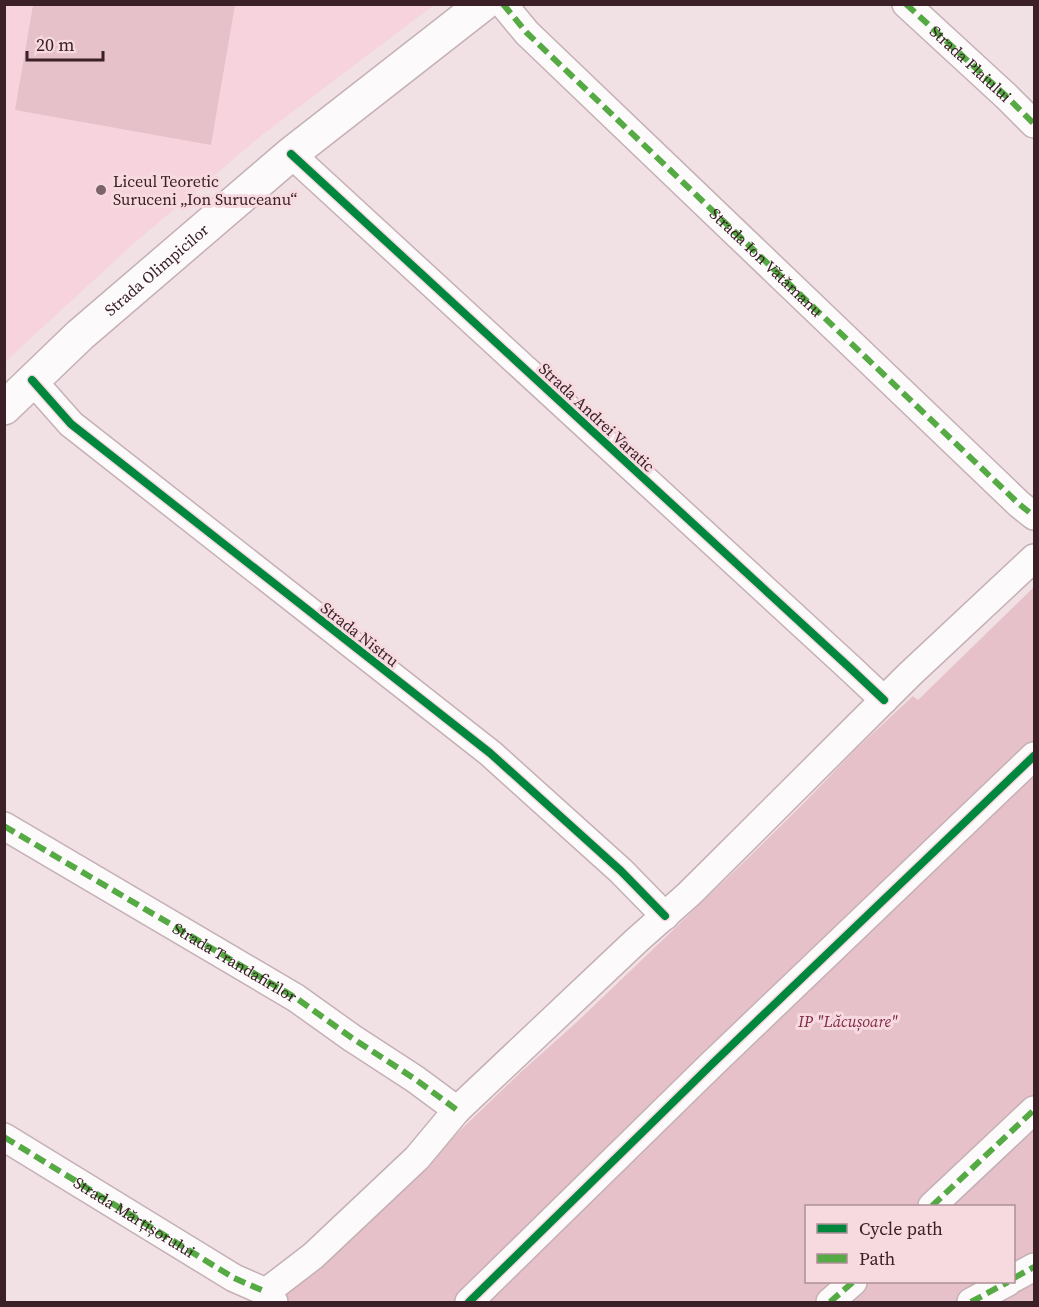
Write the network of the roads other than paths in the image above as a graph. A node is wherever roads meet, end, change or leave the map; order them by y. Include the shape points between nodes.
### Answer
1 (483, 4) edge
2 (503, 4) edge
3 (906, 4) edge
4 (1035, 123) edge
5 (291, 154) junction
6 (32, 380) junction
7 (4, 408) edge
8 (1035, 516) edge
9 (1035, 558) edge
10 (884, 700) junction
11 (1035, 756) edge
12 (4, 826) edge
13 (665, 916) junction
14 (457, 1110) junction
15 (1035, 1110) edge
16 (4, 1137) edge
17 (933, 1205) edge
18 (1035, 1267) edge
19 (1015, 1277) edge
20 (851, 1283) edge
21 (1004, 1283) edge
22 (270, 1297) edge
23 (469, 1302) edge
24 (830, 1302) edge
25 (971, 1302) edge

1 - 5 main road, Strada Olimpicilor
2 - 8 street, Strada Ion Vătămanu via 527,33
3 - 4 street, Strada Plaiului
5 - 6 main road, Strada Olimpicilor
5 - 10 street, Strada Andrei Varatic
6 - 7 main road, Strada Olimpicilor
6 - 13 street, Strada Nistru via 72,424 490,753
9 - 10 street
10 - 13 street
11 - 23 street
12 - 14 street, Strada Trandafirilor via 296,998
13 - 14 street
14 - 22 street via 417,1158
15 - 17 street
16 - 22 street, Strada Mărțișorului
18 - 19 street
20 - 24 street
21 - 25 street

